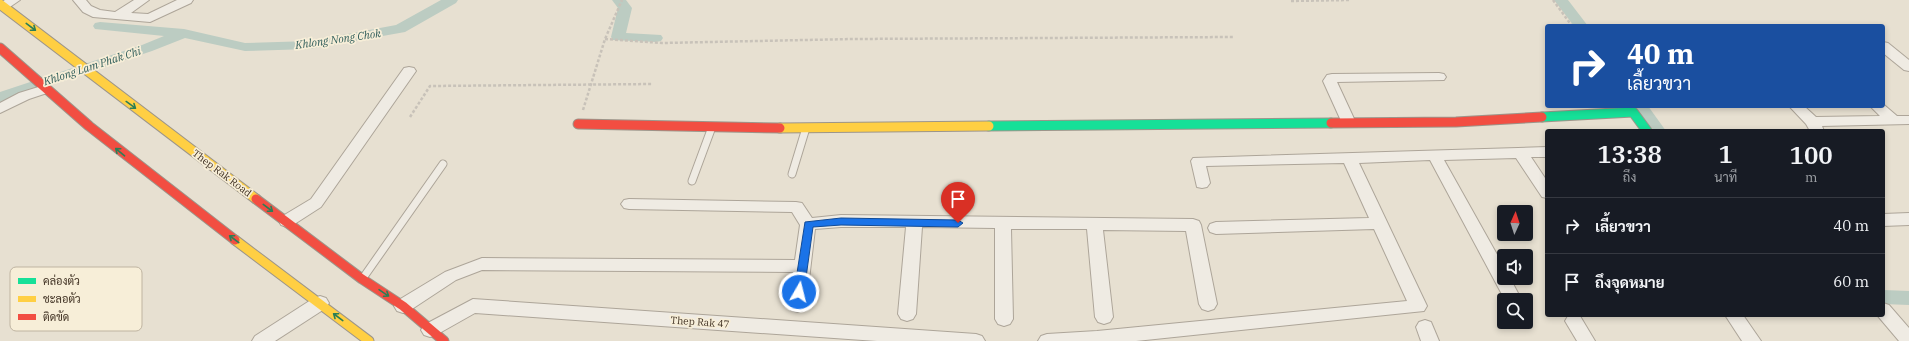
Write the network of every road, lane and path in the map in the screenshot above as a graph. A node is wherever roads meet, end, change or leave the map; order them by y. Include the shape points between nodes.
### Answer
1 (14, 0) edge
2 (79, 0) edge
3 (142, 0) edge
4 (186, 0) edge
5 (622, 0) edge
6 (1349, 0) edge
7 (1553, 0) edge
8 (1291, 1) dead end
9 (2, 5) edge
10 (117, 16) junction
11 (1571, 24) edge
12 (1234, 37) dead end
13 (605, 39) junction
14 (0, 48) edge
15 (1885, 48) edge
16 (1909, 67) edge
17 (409, 71) dead end
18 (1439, 77) dead end
19 (591, 84) junction
20 (653, 84) dead end
21 (44, 88) junction
22 (1798, 108) edge
23 (1879, 108) edge
24 (0, 110) edge
25 (410, 117) dead end
26 (1893, 120) junction
27 (1909, 120) edge
28 (1349, 123) junction
29 (578, 124) joint
30 (712, 127) junction
31 (1815, 127) edge
32 (806, 128) junction
33 (1646, 129) edge
34 (1545, 152) edge
35 (1520, 153) junction
36 (1434, 156) junction
37 (1349, 158) junction
38 (444, 164) dead end
39 (792, 174) dead end
40 (692, 181) dead end
41 (1202, 183) dead end
42 (1545, 190) edge
43 (629, 204) dead end
44 (1909, 219) edge
45 (1885, 220) edge
46 (287, 221) junction
47 (914, 222) junction
48 (1380, 223) junction
49 (808, 224) junction
50 (1003, 224) junction
51 (1095, 225) junction
52 (1216, 228) dead end
53 (802, 266) junction
54 (362, 278) junction
55 (1510, 293) edge
56 (320, 304) junction
57 (1208, 304) dead end
58 (797, 305) dead end
59 (403, 306) junction
60 (1885, 312) edge
61 (907, 314) dead end
62 (1104, 316) dead end
63 (1735, 317) edge
64 (1004, 319) dead end
65 (1574, 321) dead end
66 (430, 330) junction
67 (1909, 340) edge
68 (262, 341) edge
69 (369, 341) edge
70 (444, 341) edge
71 (976, 341) edge
72 (1047, 341) edge
73 (1586, 341) edge
74 (1752, 341) edge

1 - 9 street
2 - 10 street via 87,9 94,12
3 - 10 street
4 - 10 street via 150,18
5 - 13 path
6 - 8 path
7 - 11 path
9 -> 46 main road, Thep Rak Road
12 - 13 path via 662,43
13 - 19 path
14 - 21 main road
15 - 16 street
17 - 46 street via 316,203
18 - 28 street via 1332,78 1330,81
19 - 20 path
19 - 25 path via 430,86
19 - 29 path
21 - 24 street
56 -> 21 main road via 141,170
22 - 31 street
23 - 26 street
26 - 27 street
26 - 31 street
28 - 32 main road
28 - 33 main road via 1456,122 1633,112
29 - 30 main road
30 - 32 main road
30 - 40 lane
32 - 39 lane
34 - 35 street
35 - 36 street
35 - 42 street
36 - 37 street
36 - 55 street
37 - 41 street via 1198,161
37 - 48 street
38 - 54 lane
43 - 49 street via 796,207
44 - 45 street
46 - 54 main road, Thep Rak Road
47 - 49 street
47 - 50 street
47 - 61 street
48 - 52 street
48 - 72 street via 1418,306
49 - 53 street
50 - 51 street
50 - 64 street
51 - 57 street via 1193,226
51 - 62 street
53 - 58 street
53 - 59 street via 482,264 442,281
54 -> 59 main road, Thep Rak Road
56 - 68 street
69 -> 56 main road
59 - 66 main road, Thep Rak Road
60 - 67 street
63 - 74 street
65 - 73 street
66 - 70 main road, Thep Rak Road
66 - 71 street, Thep Rak 47 via 474,306

